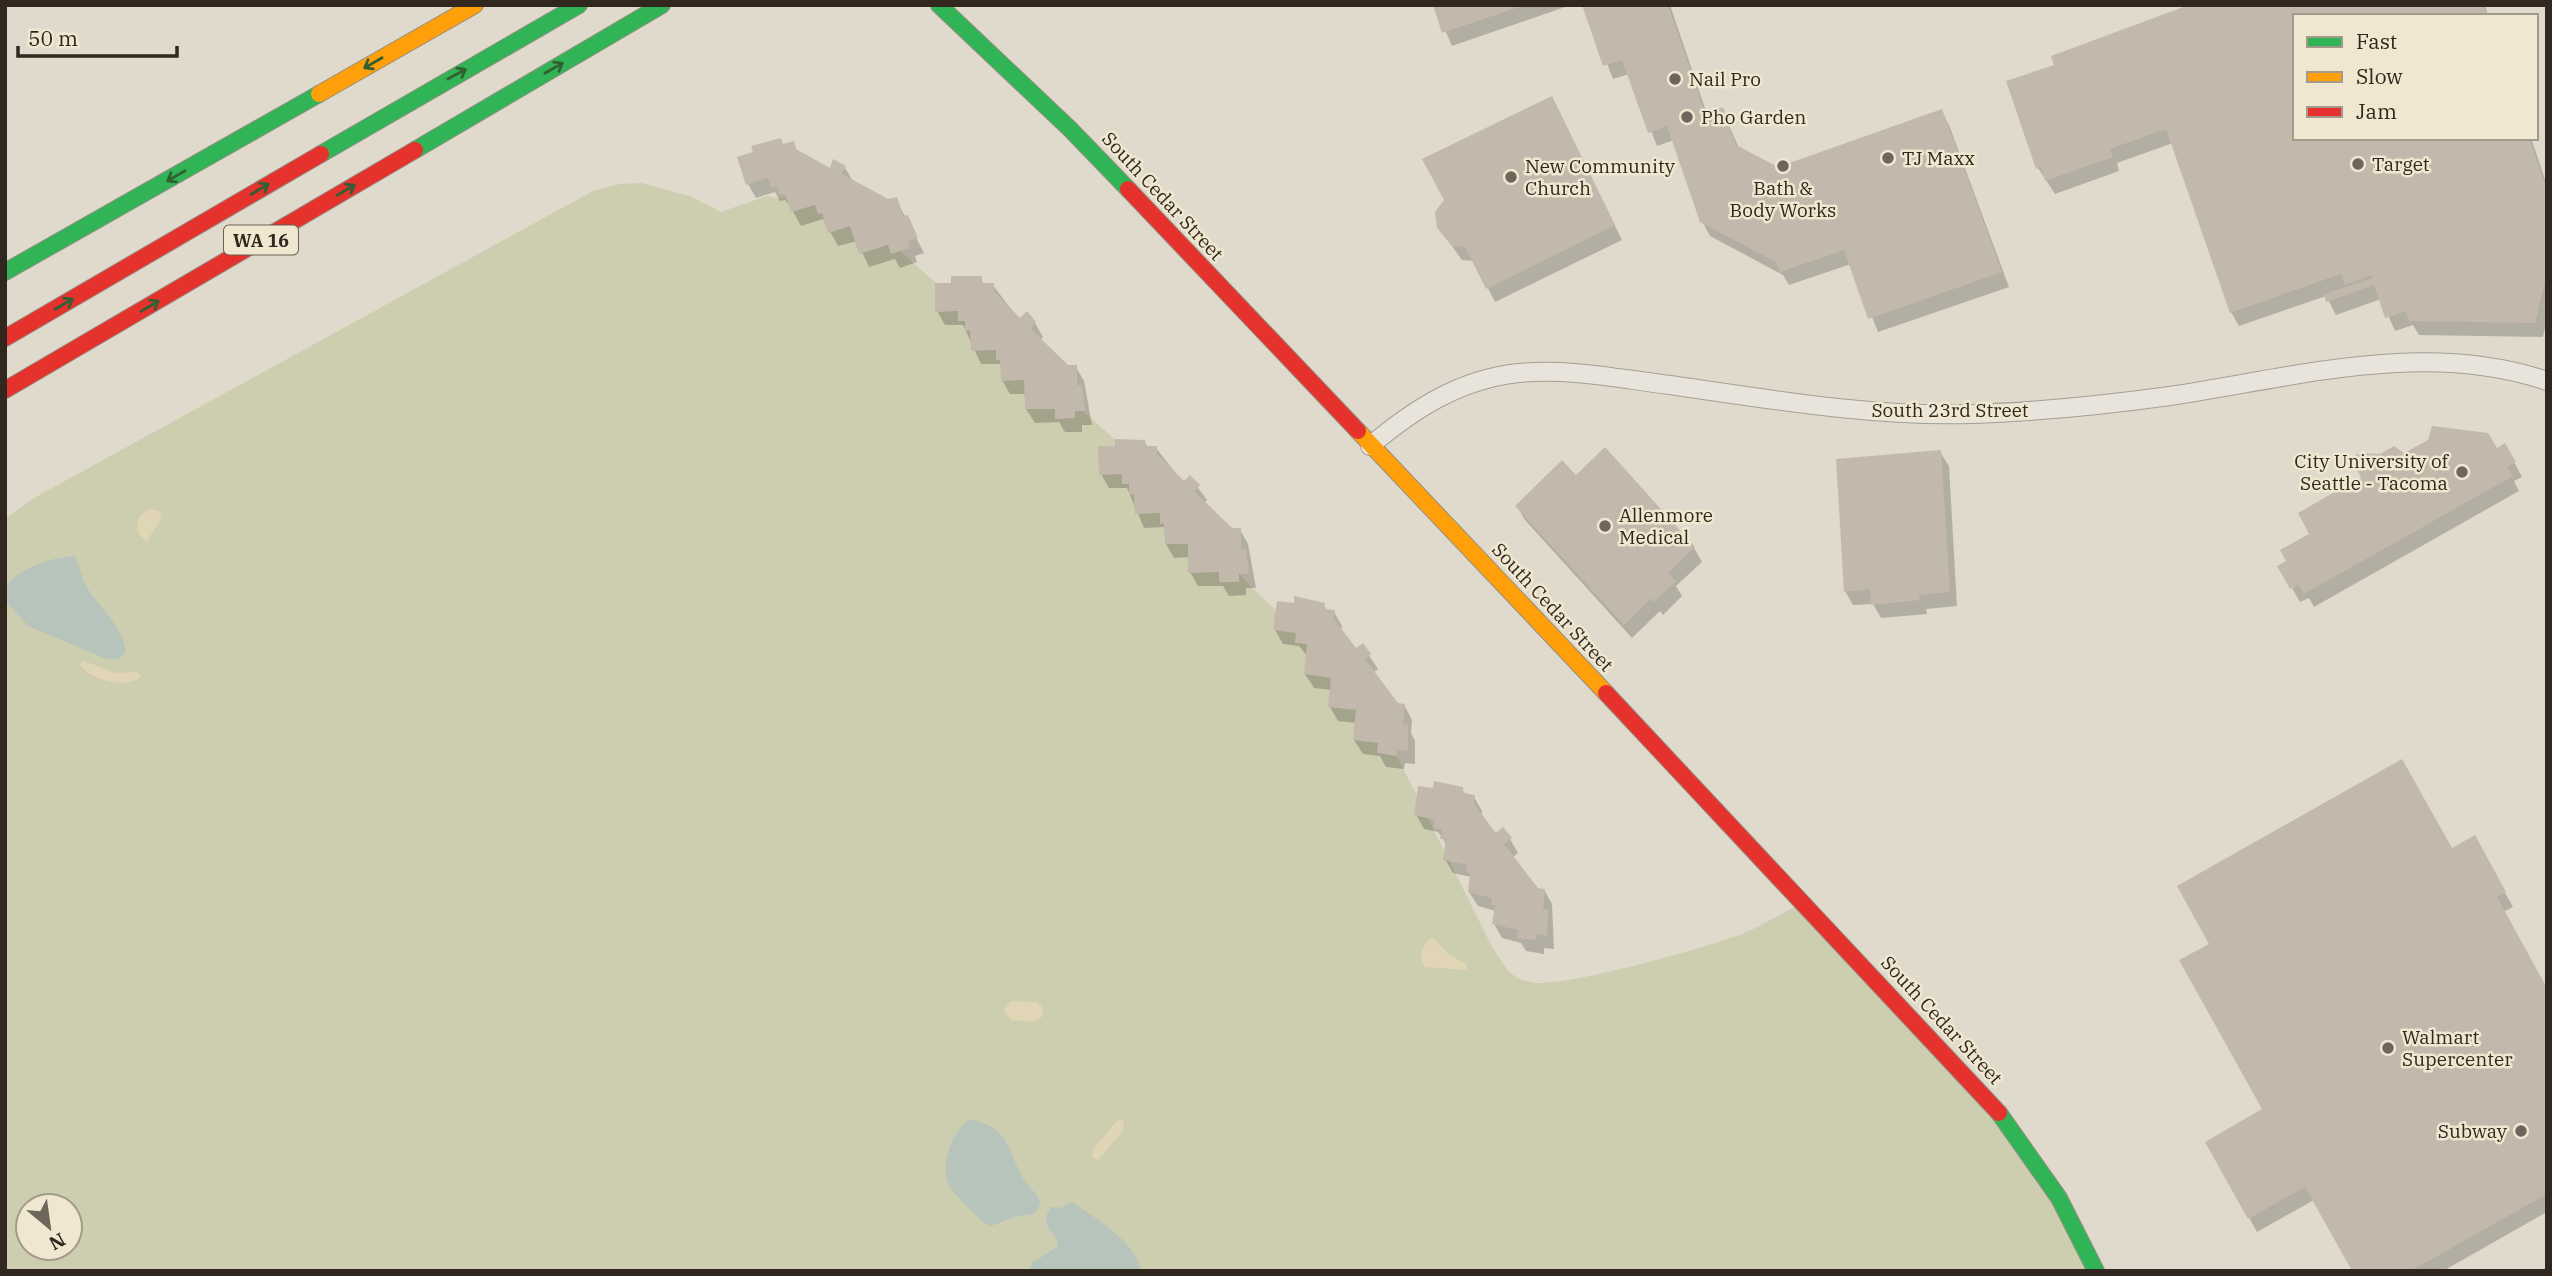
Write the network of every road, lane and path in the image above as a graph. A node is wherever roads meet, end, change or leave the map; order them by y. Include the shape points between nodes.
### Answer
1 (475, 5) edge
2 (579, 5) edge
3 (662, 5) edge
4 (939, 5) edge
5 (5, 272) edge
6 (5, 338) edge
7 (2547, 380) edge
8 (5, 393) edge
9 (1370, 446) junction
10 (2096, 1271) edge

1 -> 5 main road
6 -> 2 main road
8 -> 3 main road, WA 16
4 - 9 main road, South Cedar Street via 1070,129
7 - 9 street, South 23rd Street via 2486,368 2386,362 2170,396 1969,414 1898,413 1582,373 1523,373 1466,385 1430,400
9 - 10 main road, South Cedar Street via 2003,1117 2059,1198

